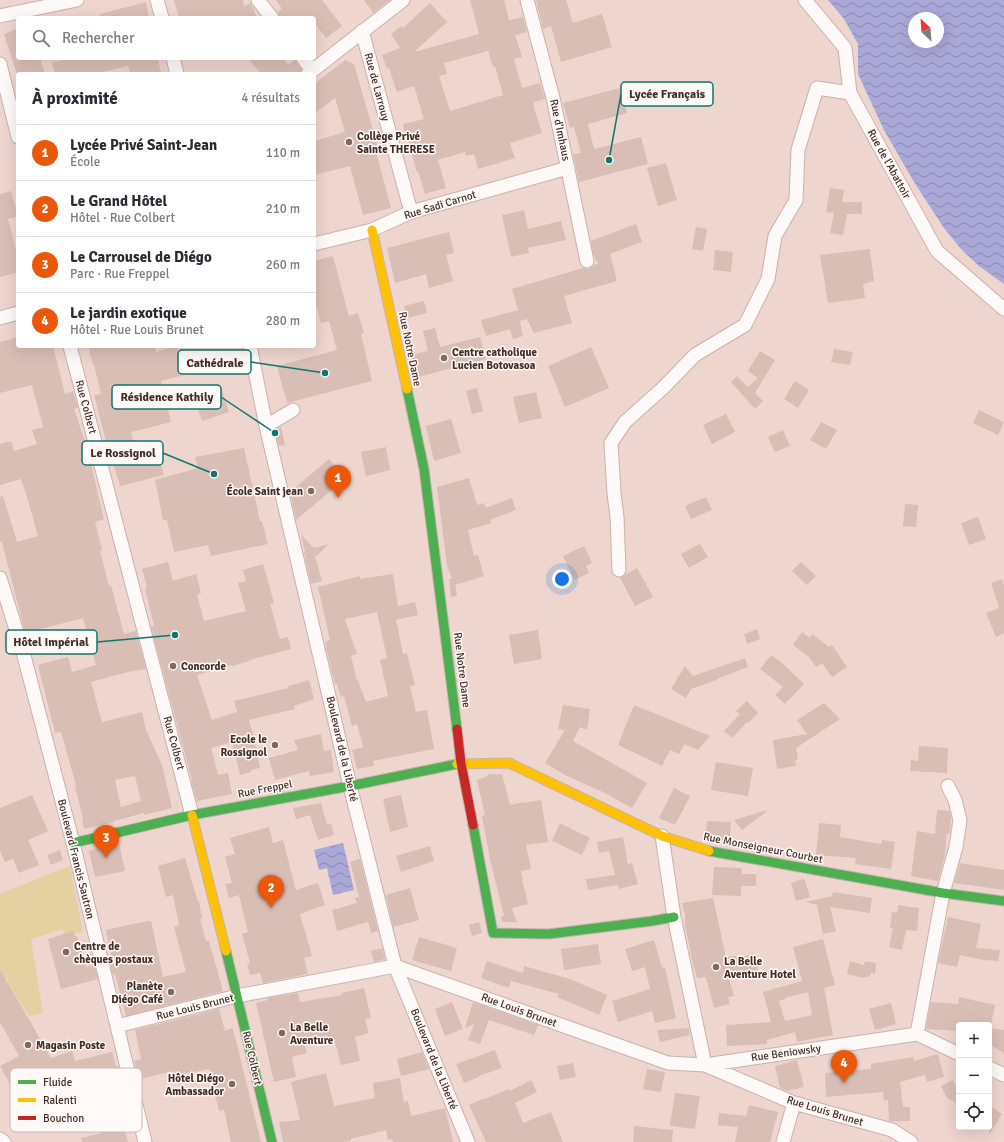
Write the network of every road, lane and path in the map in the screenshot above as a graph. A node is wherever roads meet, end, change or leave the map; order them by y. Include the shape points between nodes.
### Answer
1 (77, 0) edge
2 (157, 0) edge
3 (258, 0) edge
4 (403, 0) edge
5 (527, 0) edge
6 (805, 0) edge
7 (0, 16) edge
8 (161, 16) edge
9 (270, 16) edge
10 (362, 31) junction
11 (174, 60) edge
12 (304, 60) edge
13 (0, 64) edge
14 (176, 72) edge
15 (310, 72) edge
16 (850, 94) junction
17 (16, 129) edge
18 (568, 168) junction
19 (411, 212) junction
20 (372, 230) junction
21 (316, 244) edge
22 (587, 261) dead end
23 (1004, 309) edge
24 (16, 314) edge
25 (0, 318) edge
26 (71, 348) edge
27 (250, 348) edge
28 (293, 410) dead end
29 (266, 426) junction
30 (619, 570) dead end
31 (0, 578) edge
32 (461, 763) junction
33 (350, 786) junction
34 (948, 786) dead end
35 (192, 815) junction
36 (662, 836) junction
37 (73, 843) junction
38 (943, 893) junction
39 (1004, 901) edge
40 (674, 917) junction
41 (395, 966) junction
42 (237, 996) junction
43 (117, 1026) junction
44 (917, 1034) junction
45 (956, 1053) edge
46 (705, 1065) junction
47 (127, 1068) edge
48 (992, 1069) edge
49 (1004, 1075) edge
50 (794, 1103) junction
51 (142, 1130) edge
52 (0, 1139) edge
53 (4, 1142) edge
54 (145, 1142) edge
55 (272, 1142) edge
56 (468, 1142) edge
57 (783, 1142) edge
58 (911, 1142) edge

1 - 7 street
2 - 8 street
3 - 9 street
4 - 10 street
5 - 18 street, Rue d'Imhaus via 553,98
6 - 16 street, Rue de l'Abattoir via 845,48
10 - 15 street
10 - 19 street, Rue de Larrouy
11 - 14 street
12 - 15 street
13 - 17 street
16 - 23 street, Rue de l'Abattoir via 937,251
16 - 30 street via 817,88 798,150 796,200 775,236 768,279 745,325 695,355 625,422 611,443
18 - 19 street, Rue Sadi Carnot
18 - 22 street, Rue d'Imhaus
19 - 20 street, Rue Sadi Carnot
20 - 21 street, Rue Sadi Carnot
20 - 32 street, Rue Notre Dame via 424,469
24 - 25 street
26 - 35 street, Rue Colbert
27 - 29 street, Boulevard de la Liberté
28 - 29 street
29 - 33 street, Boulevard de la Liberté
31 - 37 street, Boulevard Francis Sautron via 23,652
32 - 33 street, Rue Freppel
32 - 36 street, Rue Monseigneur Courbet via 509,763
32 - 40 street, Rue Notre Dame via 493,933 549,934
33 - 35 street, Rue Freppel
33 - 41 street, Boulevard de la Liberté
34 - 38 street via 960,820 956,847
35 - 37 street, Rue Freppel
35 - 42 street, Rue Colbert
36 - 38 street, Rue Monseigneur Courbet via 706,851
36 - 40 street
37 - 43 street, Boulevard Francis Sautron
38 - 39 street, Rue Monseigneur Courbet
38 - 44 street
40 - 46 street
41 - 42 street, Rue Louis Brunet
41 - 46 street, Rue Louis Brunet via 668,1063
41 - 56 street, Boulevard de la Liberté
42 - 43 street, Rue Louis Brunet
42 - 55 street, Rue Colbert
43 - 47 street, Boulevard Francis Sautron
44 - 45 street
44 - 46 street, Rue Beniowsky
46 - 50 street, Rue Louis Brunet
48 - 49 street
50 - 57 street
50 - 58 street, Rue Louis Brunet via 892,1130
51 - 54 street, Boulevard Francis Sautron
52 - 53 street

